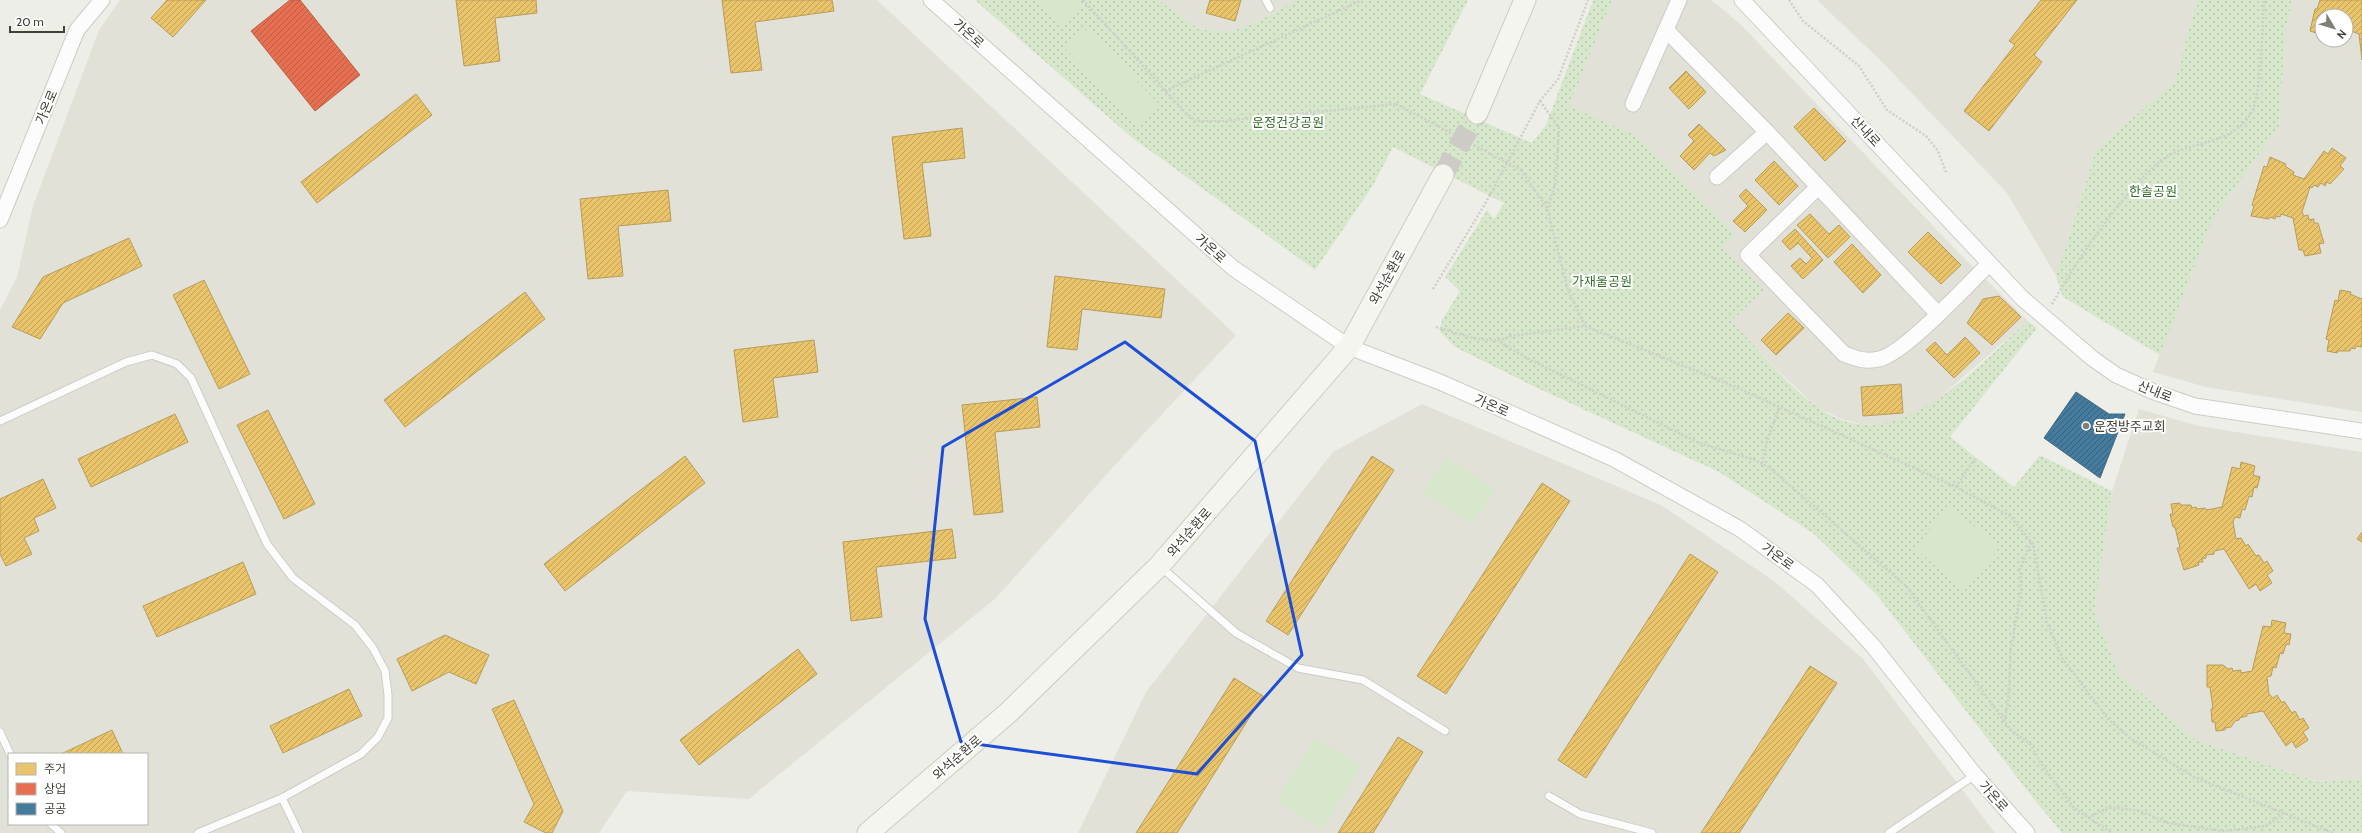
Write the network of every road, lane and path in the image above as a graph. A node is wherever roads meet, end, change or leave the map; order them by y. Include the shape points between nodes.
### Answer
1 (102, 0) edge
2 (931, 0) edge
3 (1082, 0) edge
4 (1266, 0) edge
5 (1362, 0) edge
6 (1525, 0) edge
7 (1588, 0) edge
8 (1679, 0) edge
9 (1742, 0) edge
10 (1789, 0) edge
11 (2264, 0) edge
12 (1270, 8) dead end
13 (1666, 30) junction
14 (1165, 90) junction
15 (1540, 101) junction
16 (1633, 104) dead end
17 (1478, 113) tunnel mouth
18 (1766, 132) junction
19 (1946, 172) dead end
20 (1443, 175) tunnel mouth
21 (1717, 177) dead end
22 (1818, 187) junction
23 (1547, 208) junction
24 (0, 220) edge
25 (1990, 264) junction
26 (1433, 289) dead end
27 (1937, 314) junction
28 (2044, 318) junction
29 (1585, 326) junction
30 (1436, 327) dead end
31 (1500, 341) junction
32 (1349, 347) junction
33 (1779, 408) junction
34 (0, 421) edge
35 (2362, 431) edge
36 (1976, 457) dead end
37 (1762, 463) junction
38 (1956, 487) junction
39 (2031, 542) junction
40 (1159, 566) junction
41 (2004, 721) junction
42 (1445, 731) dead end
43 (0, 732) edge
44 (10, 753) edge
45 (1975, 775) junction
46 (1548, 796) dead end
47 (282, 798) junction
48 (2284, 813) junction
49 (2088, 818) junction
50 (52, 825) edge
51 (61, 833) edge
52 (198, 833) edge
53 (298, 833) edge
54 (868, 833) edge
55 (1652, 833) edge
56 (1889, 833) edge
57 (2027, 833) edge
58 (2112, 833) edge
59 (2333, 833) edge

1 - 24 street, 가온로 via 77,30
2 - 32 street, 가온로 via 1233,268
3 - 14 path
4 - 12 lane
5 - 14 path
6 - 17 street
7 - 15 path via 1558,79
8 - 13 street
9 - 25 street, 산내로
10 - 19 path via 1802,21 1858,66 1887,110 1926,136 1938,150
11 - 28 path via 2257,92 2252,111 2241,126 2225,136 2182,149 2160,161 2136,185 2074,266
13 - 16 street
13 - 18 street
14 - 23 path, bridge via 1186,114 1196,121 1224,121 1396,104 1520,170
15 - 23 path via 1559,128 1555,186
15 - 26 path via 1485,204
18 - 21 street
18 - 22 street
20 - 32 street, 와석순환로
22 - 27 street
22 - 27 street via 1748,254 1844,354 1862,361 1880,359 1900,350
23 - 29 path via 1568,290
25 - 27 street
25 - 28 street, 산내로
28 - 35 street, 산내로 via 2116,375 2154,392 2195,406
29 - 31 path via 1511,336
29 - 33 path via 1697,370
30 - 31 path via 1484,340
31 - 37 path via 1525,357 1699,443
32 - 40 street, 와석순환로
32 - 45 street, 가온로 via 1440,382 1614,459 1740,529 1817,585 1873,646
33 - 37 path via 1766,441
33 - 38 path
34 - 47 lane via 126,362 152,355 177,364 191,378 267,544 293,578 355,625 373,648 385,672 388,718 378,737 361,754
36 - 38 path
37 - 41 path via 1906,586
38 - 39 path via 2010,516
39 - 41 path via 2020,569 2021,591 2011,648 2008,703
39 - 48 path via 2048,622 2062,658 2108,719 2130,738 2170,764 2225,791
40 - 42 lane via 1236,633 1298,668 1363,680
40 - 54 street, 와석순환로 via 1008,713
41 - 49 path via 2030,745 2074,808
43 - 44 lane
45 - 56 lane
45 - 57 street, 가온로
46 - 55 lane via 1580,814
47 - 52 lane
47 - 53 lane
48 - 49 path via 2266,826 2223,831 2168,823 2140,810 2107,808
48 - 59 path
49 - 58 path
50 - 51 lane

